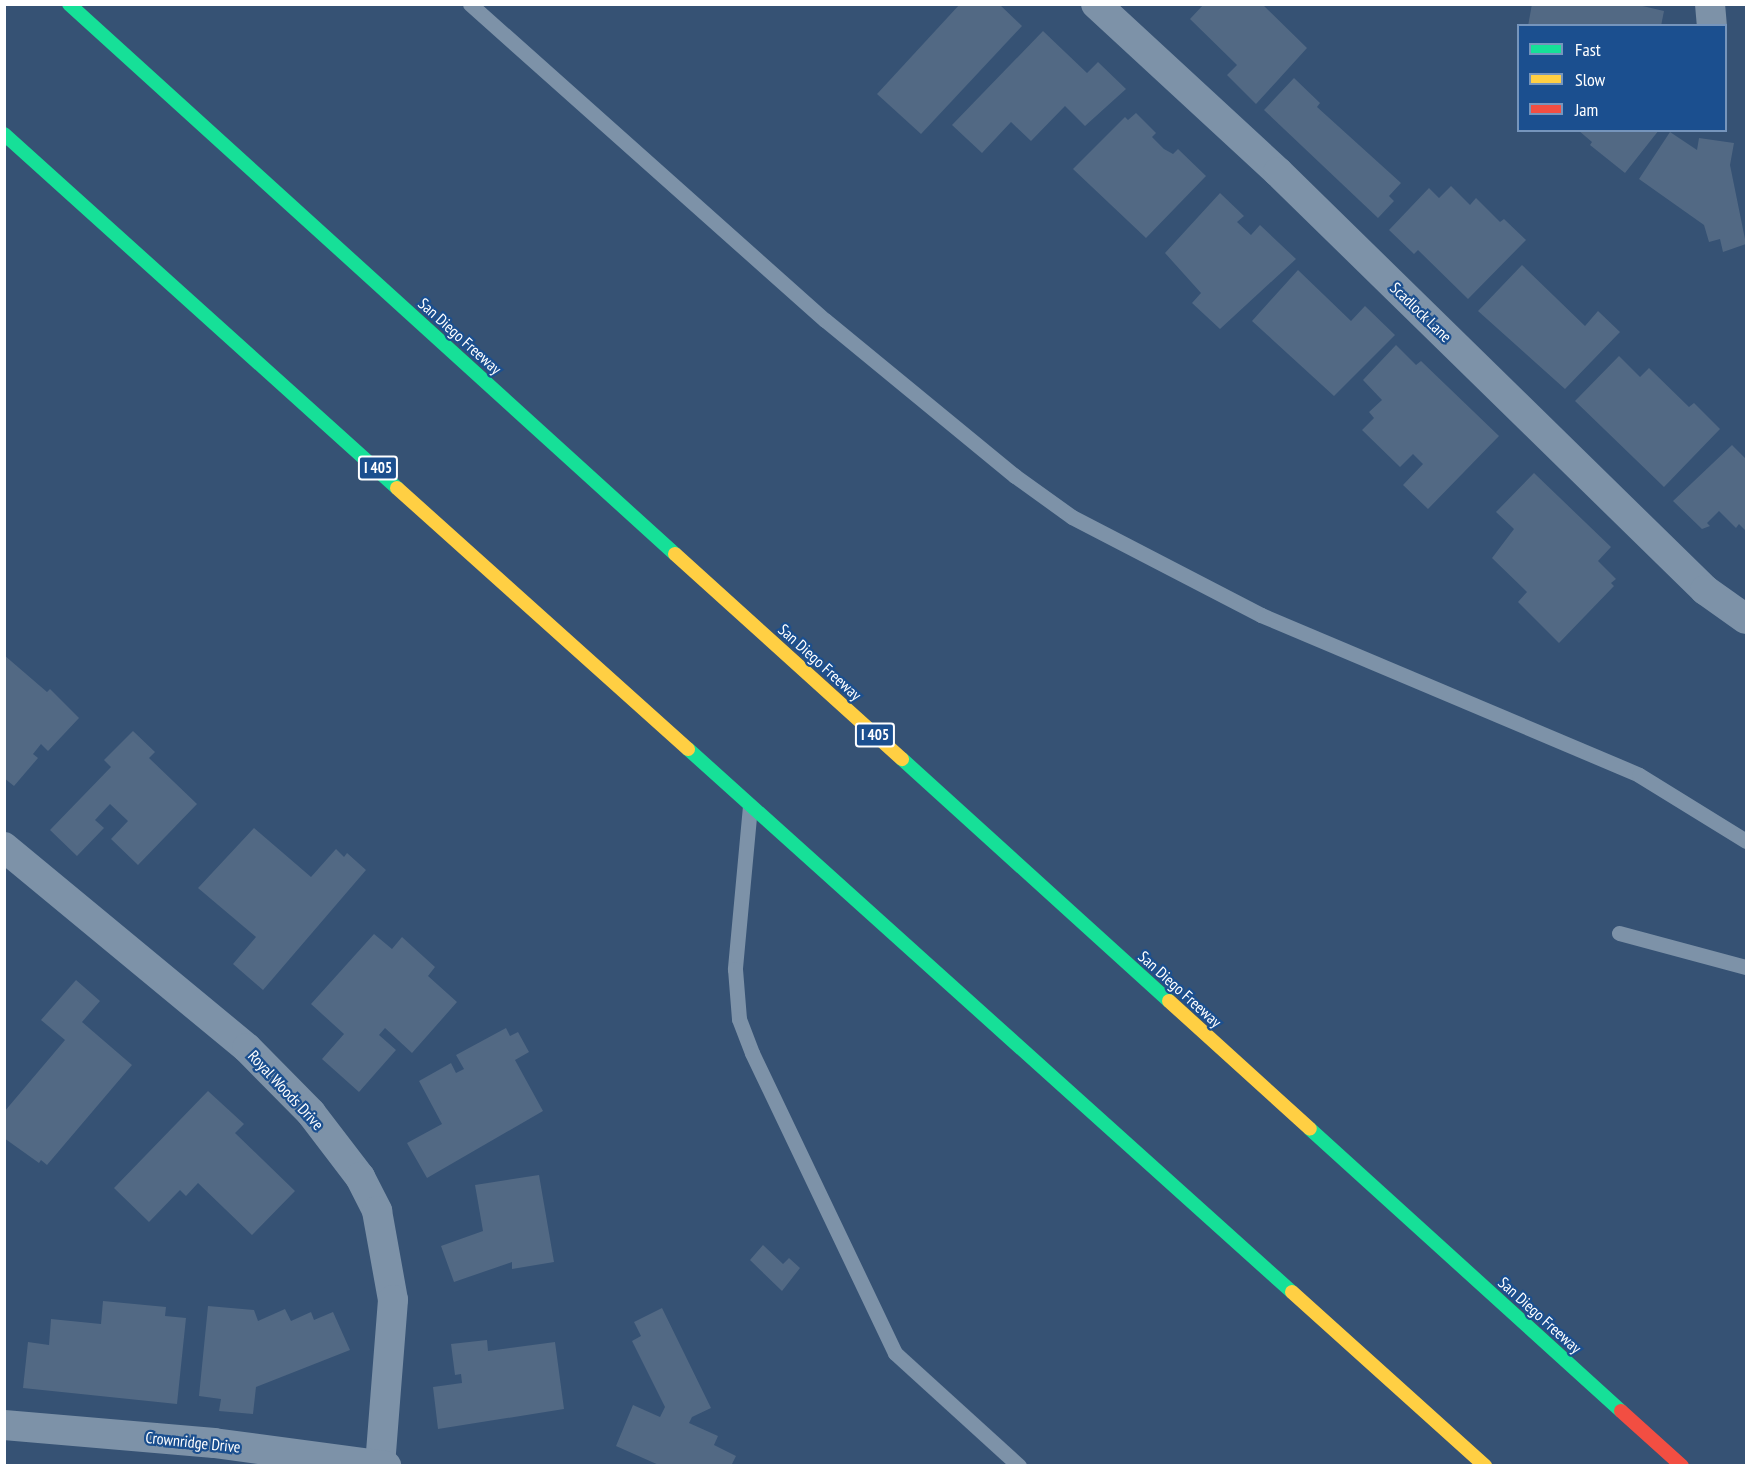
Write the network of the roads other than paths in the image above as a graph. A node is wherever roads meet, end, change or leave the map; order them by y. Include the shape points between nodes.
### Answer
1 (69, 4) edge
2 (470, 4) edge
3 (1096, 4) edge
4 (1710, 4) edge
5 (1712, 24) edge
6 (4, 134) edge
7 (1746, 619) edge
8 (751, 802) junction
9 (1746, 841) edge
10 (4, 847) edge
11 (1619, 933) dead end
12 (1746, 967) edge
13 (4, 1425) edge
14 (380, 1465) edge
15 (386, 1466) edge
16 (1019, 1466) edge
17 (1485, 1466) edge
18 (1682, 1466) edge

1 - 18 highway, San Diego Freeway / I 405
2 - 9 lane via 825,320 1015,476 1072,517 1261,615 1639,776
3 - 7 street, Scadlock Lane via 1278,172 1705,590
4 - 5 street
6 - 8 highway, I 405
8 - 16 lane via 735,969 739,1019 752,1053 895,1353
8 - 17 highway, I 405
10 - 14 street, Royal Woods Drive via 247,1048 311,1113 360,1177 377,1211 393,1300
11 - 12 lane
13 - 14 street, Crownridge Drive via 214,1443
14 - 15 street, Crownridge Drive

